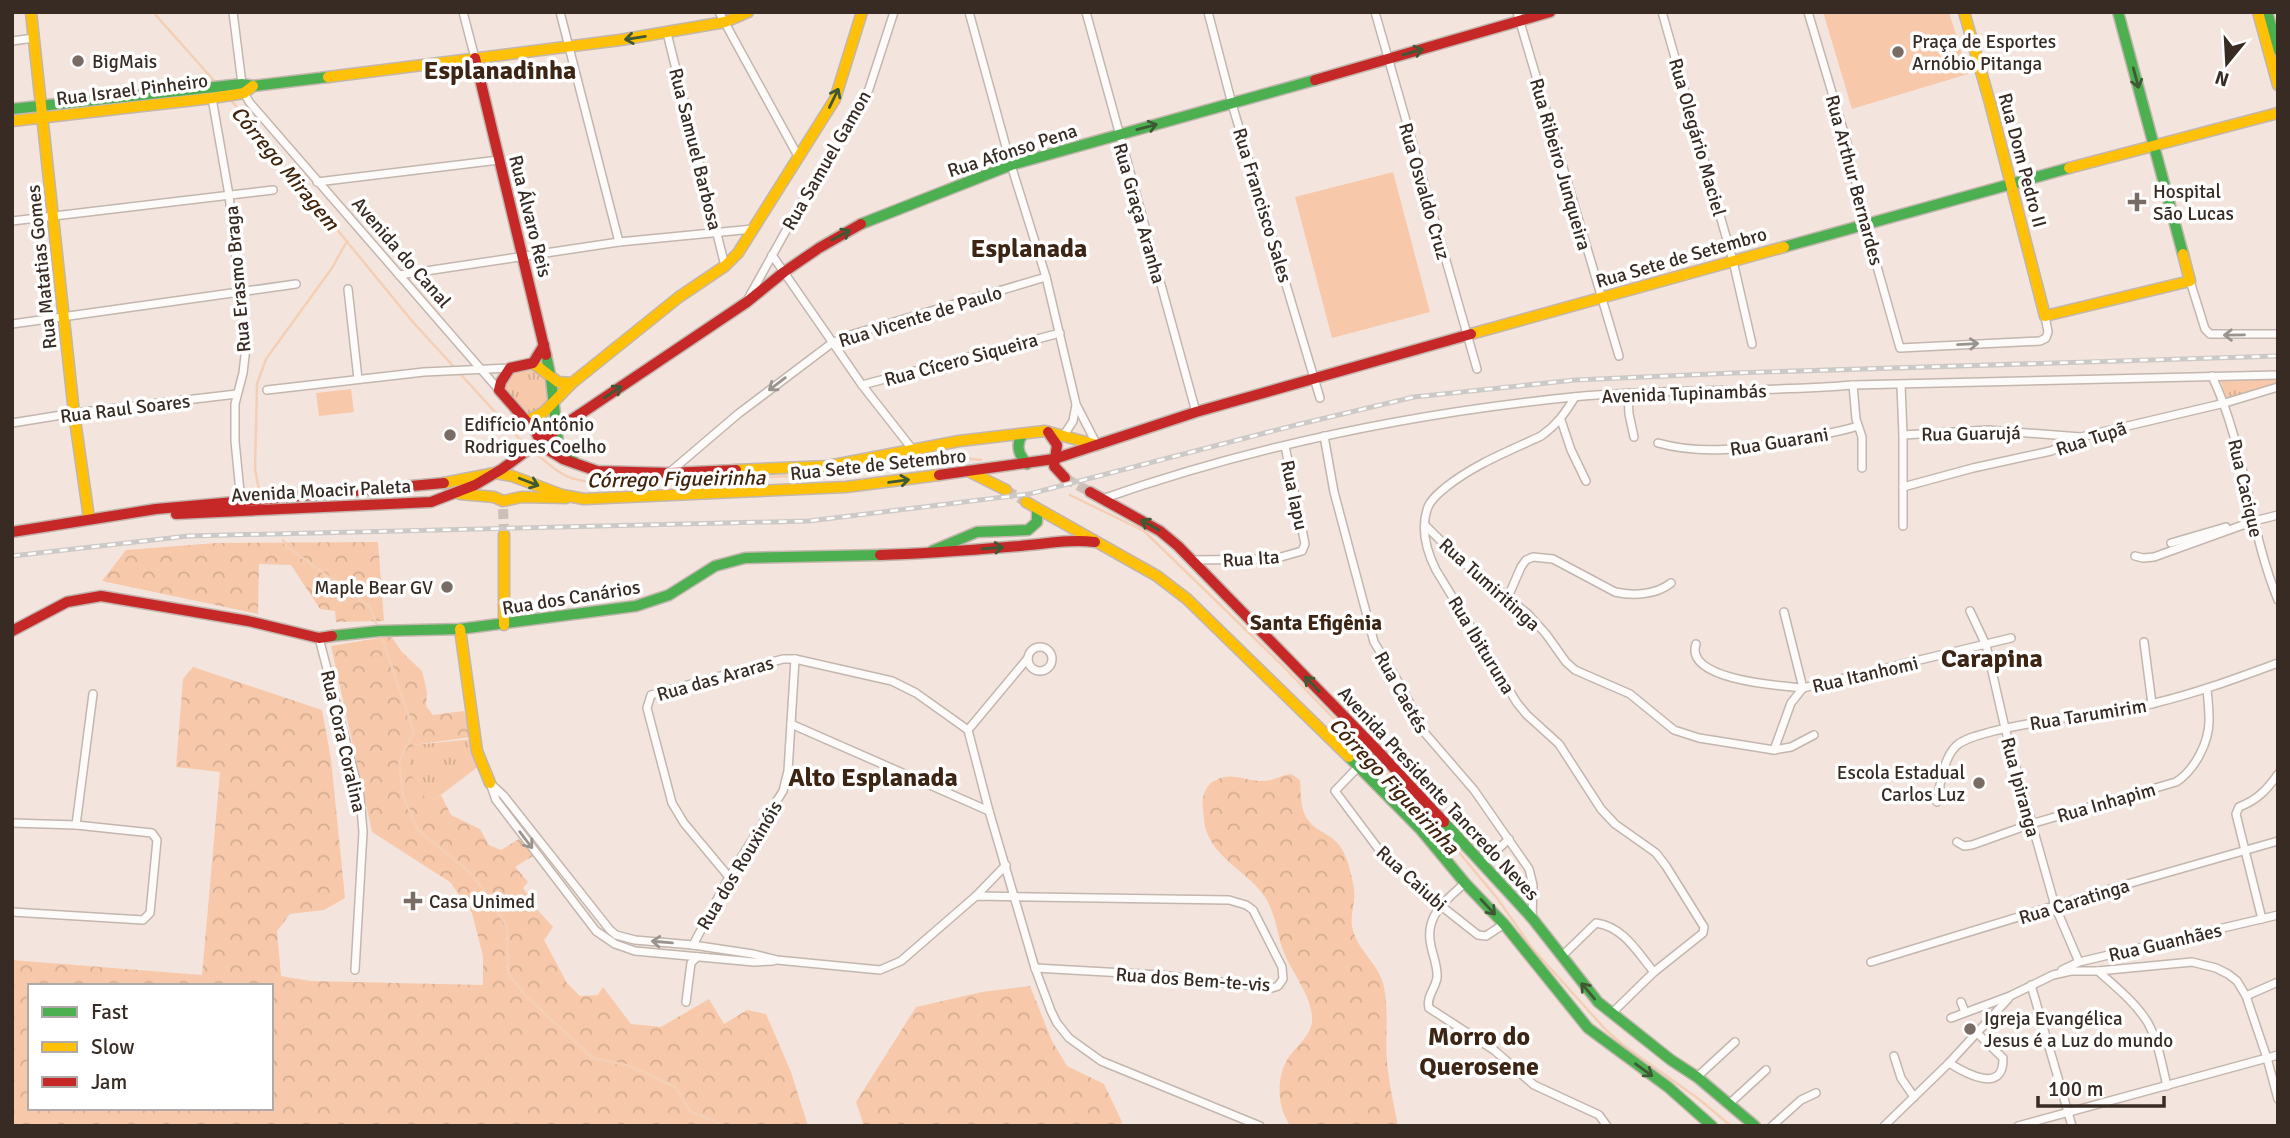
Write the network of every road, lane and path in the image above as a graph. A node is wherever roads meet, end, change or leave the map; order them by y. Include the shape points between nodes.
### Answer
1 (31, 12) edge
2 (233, 12) edge
3 (463, 12) edge
4 (560, 12) edge
5 (719, 12) edge
6 (748, 12) edge
7 (862, 12) edge
8 (894, 12) edge
9 (969, 12) edge
10 (1086, 12) edge
11 (1208, 12) edge
12 (1375, 12) edge
13 (1550, 12) edge
14 (1662, 12) edge
15 (1808, 12) edge
16 (1964, 12) edge
17 (2118, 12) edge
18 (2258, 12) edge
19 (2267, 12) edge
20 (1518, 16) edge
21 (725, 22) junction
22 (667, 33) junction
23 (34, 38) junction
24 (12, 41) edge
25 (568, 46) junction
26 (2278, 50) edge
27 (475, 58) junction
28 (1387, 59) junction
29 (2278, 85) edge
30 (239, 90) junction
31 (212, 98) junction
32 (1232, 104) junction
33 (40, 105) junction
34 (12, 108) edge
35 (2278, 113) edge
36 (42, 117) junction
37 (12, 121) edge
38 (1118, 134) junction
39 (2154, 144) junction
40 (798, 156) junction
41 (499, 160) junction
42 (1011, 165) junction
43 (317, 182) junction
44 (2011, 184) junction
45 (273, 190) dead end
46 (229, 195) junction
47 (54, 216) junction
48 (12, 221) edge
49 (1865, 224) junction
50 (753, 229) junction
51 (717, 233) junction
52 (619, 242) junction
53 (522, 255) junction
54 (772, 255) junction
55 (1733, 261) junction
56 (725, 266) junction
57 (783, 272) junction
58 (399, 275) junction
59 (1046, 277) junction
60 (2190, 281) junction
61 (296, 284) dead end
62 (348, 289) dead end
63 (241, 292) junction
64 (1600, 299) junction
65 (747, 302) junction
66 (2045, 316) junction
67 (65, 317) junction
68 (12, 324) edge
69 (1060, 332) junction
70 (2278, 334) edge
71 (1467, 335) junction
72 (832, 342) junction
73 (1752, 344) dead end
74 (544, 345) junction
75 (1619, 356) dead end
76 (533, 363) junction
77 (510, 368) junction
78 (1477, 369) dead end
79 (481, 370) junction
80 (2278, 375) edge
81 (2212, 376) junction
82 (1314, 377) junction
83 (358, 379) junction
84 (551, 379) junction
85 (572, 383) junction
86 (1853, 385) junction
87 (1901, 385) junction
88 (862, 386) junction
89 (2278, 387) edge
90 (268, 390) dead end
91 (499, 390) junction
92 (237, 394) junction
93 (1628, 394) junction
94 (1575, 397) junction
95 (1320, 398) dead end
96 (553, 403) junction
97 (2225, 403) junction
98 (1076, 404) junction
99 (1196, 412) junction
100 (74, 413) junction
101 (1561, 420) junction
102 (527, 421) junction
103 (12, 423) edge
104 (1858, 426) junction
105 (556, 430) junction
106 (1045, 431) junction
107 (1022, 435) junction
108 (1064, 435) junction
109 (1903, 435) junction
110 (1324, 436) junction
111 (1634, 437) dead end
112 (2081, 438) junction
113 (539, 442) junction
114 (1658, 443) dead end
115 (1097, 445) junction
116 (1285, 446) junction
117 (913, 450) junction
118 (1054, 459) junction
119 (1027, 464) junction
120 (579, 466) junction
121 (828, 468) junction
122 (1862, 468) dead end
123 (970, 472) junction
124 (495, 473) junction
125 (670, 473) junction
126 (1065, 478) tunnel mouth
127 (1586, 481) dead end
128 (830, 485) junction
129 (1903, 487) junction
130 (372, 489) junction
131 (1006, 490) tunnel mouth
132 (1090, 492) tunnel mouth
133 (460, 494) junction
134 (584, 499) junction
135 (1102, 499) junction
136 (241, 502) junction
137 (1026, 502) tunnel mouth
138 (375, 505) junction
139 (1037, 509) junction
140 (142, 512) junction
141 (2278, 515) edge
142 (89, 518) junction
143 (2254, 521) junction
144 (1425, 524) junction
145 (2244, 525) junction
146 (1903, 526) dead end
147 (12, 532) edge
148 (504, 535) tunnel mouth
149 (1101, 543) junction
150 (2171, 543) dead end
151 (1305, 544) joint
152 (925, 554) junction
153 (2135, 556) dead end
154 (1192, 560) junction
155 (1671, 583) dead end
156 (1508, 597) junction
157 (2278, 600) edge
158 (1970, 611) dead end
159 (1784, 612) dead end
160 (504, 625) junction
161 (460, 629) junction
162 (12, 631) edge
163 (319, 638) junction
164 (2011, 638) dead end
165 (2144, 642) dead end
166 (1696, 644) dead end
167 (1986, 645) junction
168 (1028, 658) dead end
169 (795, 659) junction
170 (2278, 663) edge
171 (1803, 688) junction
172 (2207, 690) junction
173 (93, 694) dead end
174 (2152, 704) junction
175 (791, 724) junction
176 (2006, 728) junction
177 (968, 730) junction
178 (1814, 735) dead end
179 (1377, 750) junction
180 (1774, 750) junction
181 (1359, 766) junction
182 (2278, 774) edge
183 (490, 783) junction
184 (1937, 802) dead end
185 (989, 811) junction
186 (12, 823) edge
187 (2031, 824) junction
188 (76, 825) junction
189 (1509, 839) junction
190 (2278, 841) edge
191 (1957, 842) dead end
192 (2245, 849) junction
193 (1482, 864) junction
194 (1006, 865) junction
195 (729, 877) junction
196 (1465, 883) junction
197 (976, 896) junction
198 (1015, 897) junction
199 (1440, 905) junction
200 (2055, 906) junction
201 (12, 912) edge
202 (2278, 915) edge
203 (1532, 918) junction
204 (2262, 919) junction
205 (1504, 924) junction
206 (616, 934) junction
207 (612, 943) junction
208 (693, 945) junction
209 (1561, 957) junction
210 (691, 959) junction
211 (777, 960) junction
212 (2079, 961) junction
213 (1871, 962) dead end
214 (1035, 968) junction
215 (355, 970) dead end
216 (2098, 971) junction
217 (1654, 972) junction
218 (2053, 975) junction
219 (2278, 982) edge
220 (2031, 985) junction
221 (2010, 996) junction
222 (2246, 996) junction
223 (686, 1002) dead end
224 (1961, 1002) dead end
225 (1965, 1012) junction
226 (1611, 1013) junction
227 (1951, 1018) dead end
228 (1978, 1033) junction
229 (1735, 1042) dead end
230 (2278, 1055) edge
231 (1894, 1056) dead end
232 (2267, 1058) junction
233 (1949, 1063) junction
234 (1766, 1069) dead end
235 (1697, 1077) junction
236 (2168, 1086) junction
237 (1816, 1093) dead end
238 (1914, 1097) junction
239 (2278, 1099) edge
240 (1729, 1104) junction
241 (2068, 1112) junction
242 (1260, 1126) edge
243 (1607, 1126) edge
244 (1712, 1126) edge
245 (1755, 1126) edge
246 (1772, 1126) edge
247 (1884, 1126) edge
248 (2018, 1126) edge
249 (2072, 1126) edge

1 - 23 main road, Rua Matatias Gomes
2 - 30 street
3 - 27 street, Rua Álvaro Reis
4 - 25 street
5 - 21 street
6 - 21 main road, Rua Israel Pinheiro
40 -> 7 main road via 835,99
8 - 54 street, Rua Samuel Gamon via 853,122
9 - 42 street
10 - 38 street, Rua Graça Aranha
11 - 32 street, Rua Francisco Sales
12 - 28 street, Rua Osvaldo Cruz
13 - 20 main road, Rua Afonso Pena
14 - 55 street, Rua Olegário Maciel
15 - 49 street, Rua Arthur Bernardes via 1847,143
16 - 44 main road, Rua Dom Pedro II
17 -> 39 main road
18 - 29 main road
19 - 26 main road
28 -> 20 main road, Rua Afonso Pena
20 - 64 street, Rua Ribeiro Junqueira
21 - 22 main road, Rua Israel Pinheiro
21 - 40 street
22 -> 25 main road, Rua Israel Pinheiro
22 - 51 street, Rua Samuel Barbosa
23 - 24 street
23 - 33 main road, Rua Matatias Gomes
25 - 27 main road, Rua Israel Pinheiro
25 - 52 street
27 - 30 main road, Rua Israel Pinheiro
27 - 41 main road, Rua Álvaro Reis
28 - 32 main road, Rua Afonso Pena
28 - 71 street, Rua Osvaldo Cruz
30 - 31 main road, Rua Israel Pinheiro
30 - 33 main road, Rua Israel Pinheiro via 227,85
30 - 43 street, Avenida do Canal
31 - 36 main road, Rua Israel Pinheiro
31 - 46 street, Rua Erasmo Braga
38 -> 32 main road, Rua Afonso Pena
32 - 82 street, Rua Francisco Sales
33 - 34 main road, Rua Israel Pinheiro
33 - 36 main road, Rua Matatias Gomes
35 - 39 main road, Rua Sete de Setembro
36 - 37 main road, Rua Israel Pinheiro
36 - 47 main road, Rua Matatias Gomes
38 - 42 main road, Rua Afonso Pena
38 - 99 street, Rua Graça Aranha
39 - 44 main road, Rua Sete de Setembro
39 - 60 main road
40 - 50 main road
41 - 43 street
41 - 53 main road, Rua Álvaro Reis
57 -> 42 main road, Rua Afonso Pena via 863,223
42 - 59 street
43 - 58 street, Avenida do Canal
44 - 49 main road, Rua Sete de Setembro
44 - 66 main road, Rua Dom Pedro II
45 - 46 street
46 - 47 street
46 - 63 street, Rua Erasmo Braga
47 - 48 street
47 - 67 main road, Rua Matatias Gomes
49 - 55 main road, Rua Sete de Setembro
49 -> 66 street, Rua Arthur Bernardes via 1900,348 2040,341 2048,332
50 - 51 street
50 - 56 main road
51 - 52 street
51 - 56 street, Rua Samuel Barbosa
52 - 53 street
53 - 58 street
53 - 74 main road, Rua Álvaro Reis
54 - 57 street
54 - 65 street, Rua Samuel Gamon
55 - 64 main road, Rua Sete de Setembro
55 - 73 street, Rua Olegário Maciel
56 - 85 main road
57 - 65 main road, Rua Afonso Pena
57 - 72 street
58 - 79 street, Avenida do Canal
59 - 69 street
59 - 72 street, Rua Vicente de Paulo
60 - 66 main road
70 -> 60 street via 2214,335 2207,331
61 - 63 street
62 - 83 street
63 - 67 street
63 - 92 street, Rua Erasmo Braga via 246,347
64 - 71 main road, Rua Sete de Setembro
64 - 75 street, Rua Ribeiro Junqueira
105 -> 65 main road, Rua Afonso Pena
67 - 68 street
67 - 100 main road, Rua Matatias Gomes
69 - 88 street, Rua Cícero Siqueira
69 - 98 street
71 - 78 street, Rua Osvaldo Cruz
71 - 82 main road, Rua Sete de Setembro
72 - 88 street
72 -> 125 street, Rua Vicente de Paulo
74 - 76 main road
74 - 84 main road, Rua Álvaro Reis
76 - 77 main road
76 - 84 main road
77 - 79 street
77 - 91 main road
79 - 83 street
79 - 91 street, Avenida do Canal
80 - 81 street, Avenida Tupinambás
81 - 87 street, Avenida Tupinambás
81 - 97 street, Rua Cacique
82 - 95 street, Rua Francisco Sales
82 - 99 main road, Rua Sete de Setembro
83 - 90 street
84 - 85 main road
84 - 96 main road, Rua Álvaro Reis
85 - 96 main road
86 - 87 street, Avenida Tupinambás
86 - 93 street, Avenida Tupinambás
86 - 104 street
87 - 109 street
88 - 117 street
89 - 97 street, Rua Tupã
91 - 102 main road, Avenida do Canal
92 - 100 street, Rua Raul Soares
92 - 136 street, Rua Erasmo Braga via 235,441
93 - 94 street, Avenida Tupinambás
93 - 111 street
94 - 101 street
94 - 110 street, Avenida Tupinambás via 1453,411
96 - 102 main road
96 - 105 main road, Rua Álvaro Reis
97 - 112 street, Rua Tupã
97 - 143 street, Rua Cacique
98 - 108 street
98 - 115 street
99 - 115 main road, Rua Sete de Setembro
100 - 103 street, Rua Raul Soares
100 - 142 main road, Rua Matatias Gomes
101 - 127 street
101 - 144 street via 1541,436 1461,475 1430,502
102 - 113 main road, Avenida do Canal
104 - 114 street, Rua Guarani via 1732,451
104 - 122 street
105 - 113 main road, Rua Afonso Pena
105 - 120 main road via 562,451
106 - 107 main road, Rua Sete de Setembro
106 - 108 main road, Rua Sete de Setembro
106 - 118 main road via 1057,441
107 - 117 main road, Rua Sete de Setembro
107 - 119 main road via 1018,451
108 - 115 main road, Rua Sete de Setembro
109 - 112 street, Rua Guarujá via 1988,430
109 - 129 street
110 - 116 street, Avenida Tupinambás
110 - 189 street, Rua Caetés via 1374,642 1424,732
112 - 129 street, Rua Tupã via 2052,451
113 - 120 main road, Rua Sete de Setembro
113 - 124 main road, Avenida Moacir Paleta
115 - 118 main road, Rua Sete de Setembro
116 - 135 street, Avenida Tupinambás
116 - 151 street, Rua Iapu
117 - 121 main road, Rua Sete de Setembro
118 - 119 main road, Rua Sete de Setembro
118 - 126 main road via 1055,470
119 - 123 main road, Rua Sete de Setembro
120 - 125 main road, Rua Sete de Setembro via 607,472
121 - 125 main road, Rua Sete de Setembro
121 - 128 main road
128 -> 123 main road, Rua Sete de Setembro via 876,485
123 - 131 main road
124 - 130 main road, Avenida Moacir Paleta
124 - 133 main road, Avenida Moacir Paleta
124 -> 134 main road, Rua Sete de Setembro
128 - 134 main road, Rua Sete de Setembro
129 - 146 street
130 - 136 main road, Avenida Moacir Paleta
130 - 138 main road
132 - 135 main road, Avenida Presidente Tancredo Neves
133 - 134 main road via 494,497 503,505 522,497
133 - 138 main road, Avenida Moacir Paleta via 431,502
154 -> 135 main road, Avenida Presidente Tancredo Neves via 1160,531
136 - 140 main road, Avenida Moacir Paleta
137 - 139 main road, Avenida Presidente Tancredo Neves
138 - 140 main road, Avenida Moacir Paleta
139 - 149 main road, Avenida Presidente Tancredo Neves
139 - 152 main road via 1039,521 1028,530 977,532
140 - 142 main road, Avenida Moacir Paleta
141 - 143 street
142 - 147 main road, Avenida Moacir Paleta
143 - 145 street
143 - 157 street, Rua Cacique
144 - 156 street, Rua Tumiritinga via 1459,559
144 - 217 street, Rua Ibituruna via 1436,570 1517,703 1559,744 1601,809 1656,853 1704,927
145 - 150 street via 2233,524
145 - 153 street via 2154,557
148 - 160 main road
152 -> 149 main road, Rua dos Canários via 1076,540
149 - 181 main road, Avenida Presidente Tancredo Neves via 1187,599
151 - 154 street, Rua Ita via 1300,553 1274,559
152 - 160 main road, Rua dos Canários via 728,561 636,607
179 -> 154 main road, Avenida Presidente Tancredo Neves
155 - 156 street via 1653,592 1624,594 1553,559 1533,557 1521,567
156 - 180 street, Rua Tumiritinga via 1575,670 1630,694 1674,730
158 - 167 street, Rua Ipiranga
159 - 171 street
160 - 161 main road, Rua dos Canários
161 - 163 main road, Rua dos Canários
161 - 183 main road via 477,751
162 - 163 main road via 67,602 102,596
163 - 215 street, Rua Cora Coralina via 362,812
164 - 167 street, Rua Itanhomi
165 - 174 street
166 - 171 street, Rua Itanhomi via 1697,658 1725,676
167 - 171 street, Rua Itanhomi
167 - 176 street, Rua Ipiranga
168 - 177 street
169 - 175 street, Rua dos Rouxinóis
169 - 177 street, Rua das Araras via 903,685
169 - 195 street, Rua das Araras via 769,662 648,699 646,708 672,803
170 - 172 street, Rua Tarumirim
171 - 180 street via 1791,703
172 - 174 street, Rua Tarumirim
172 - 187 street, Rua Inhapim via 2207,735 2186,775 2176,782
173 - 188 street
174 - 176 street, Rua Tarumirim
175 - 185 street
175 - 195 street, Rua dos Rouxinóis via 783,791
176 - 184 street, Rua Tarumirim via 1955,747
176 - 187 street, Rua Ipiranga
177 - 185 street
178 - 180 street, Rua Tumiritinga
179 - 181 main road
179 - 193 main road, Avenida Presidente Tancredo Neves
181 - 196 main road, Avenida Presidente Tancredo Neves
181 - 199 street, Rua Caiubi via 1335,791 1380,851
182 - 192 street via 2257,799 2237,809
183 - 206 street
183 -> 207 street via 496,800 538,857 596,931
185 - 194 street
186 - 188 street
187 - 191 street, Rua Inhapim via 1972,845
187 - 200 street, Rua Ipiranga
188 - 201 street via 155,836 150,913 137,921
189 - 193 street
189 - 203 street, Rua Caetés via 1532,877
190 - 192 street, Rua Caratinga
192 - 200 street, Rua Caratinga
192 - 204 street
193 - 203 main road, Avenida Presidente Tancredo Neves
194 - 197 street
194 - 198 street
195 - 208 street, Rua dos Rouxinóis
196 - 199 street
196 -> 205 main road, Avenida Presidente Tancredo Neves
197 - 198 street
197 - 211 street via 891,967 868,970
198 - 214 street
198 - 214 street, Rua dos Bem-te-vis via 1237,902 1253,911 1284,974 1281,983 1272,988 1160,975
199 - 205 street, Rua Caiubi via 1481,936
199 - 243 street via 1429,935 1437,972 1427,1005 1494,1050 1534,1085 1599,1115
200 - 212 street, Rua Ipiranga
200 - 213 street, Rua Caratinga
202 - 204 street, Rua Guanhães
203 - 209 main road, Avenida Presidente Tancredo Neves
204 - 212 street, Rua Guanhães
205 -> 244 main road, Avenida Presidente Tancredo Neves via 1588,1028
206 - 207 street
208 -> 206 street
207 - 210 street
208 - 211 street
209 - 217 street via 1597,923 1623,934
226 -> 209 main road, Avenida Presidente Tancredo Neves
210 - 211 street
210 - 223 street
212 - 218 street, Rua Guanhães
214 - 242 street via 1051,1011 1069,1038 1101,1061
216 - 218 street
216 - 222 street via 2199,963 2228,974
216 - 236 street via 2147,1021
217 - 226 street
218 - 220 street
219 - 222 street
220 - 221 street
220 - 241 street
221 - 225 street
221 - 228 street
222 - 232 street
224 - 225 street
225 - 227 street
226 - 235 main road, Avenida Presidente Tancredo Neves
228 - 233 street
228 - 233 street via 2003,1058 1999,1073 1979,1079
229 - 235 street
230 - 232 street
231 - 238 street
232 - 236 street
232 - 239 street
233 - 238 street
234 - 240 street
235 - 240 main road, Avenida Presidente Tancredo Neves
236 - 241 street
237 - 246 street
238 - 247 street
240 - 245 main road, Avenida Presidente Tancredo Neves
241 - 248 street
241 - 249 street

